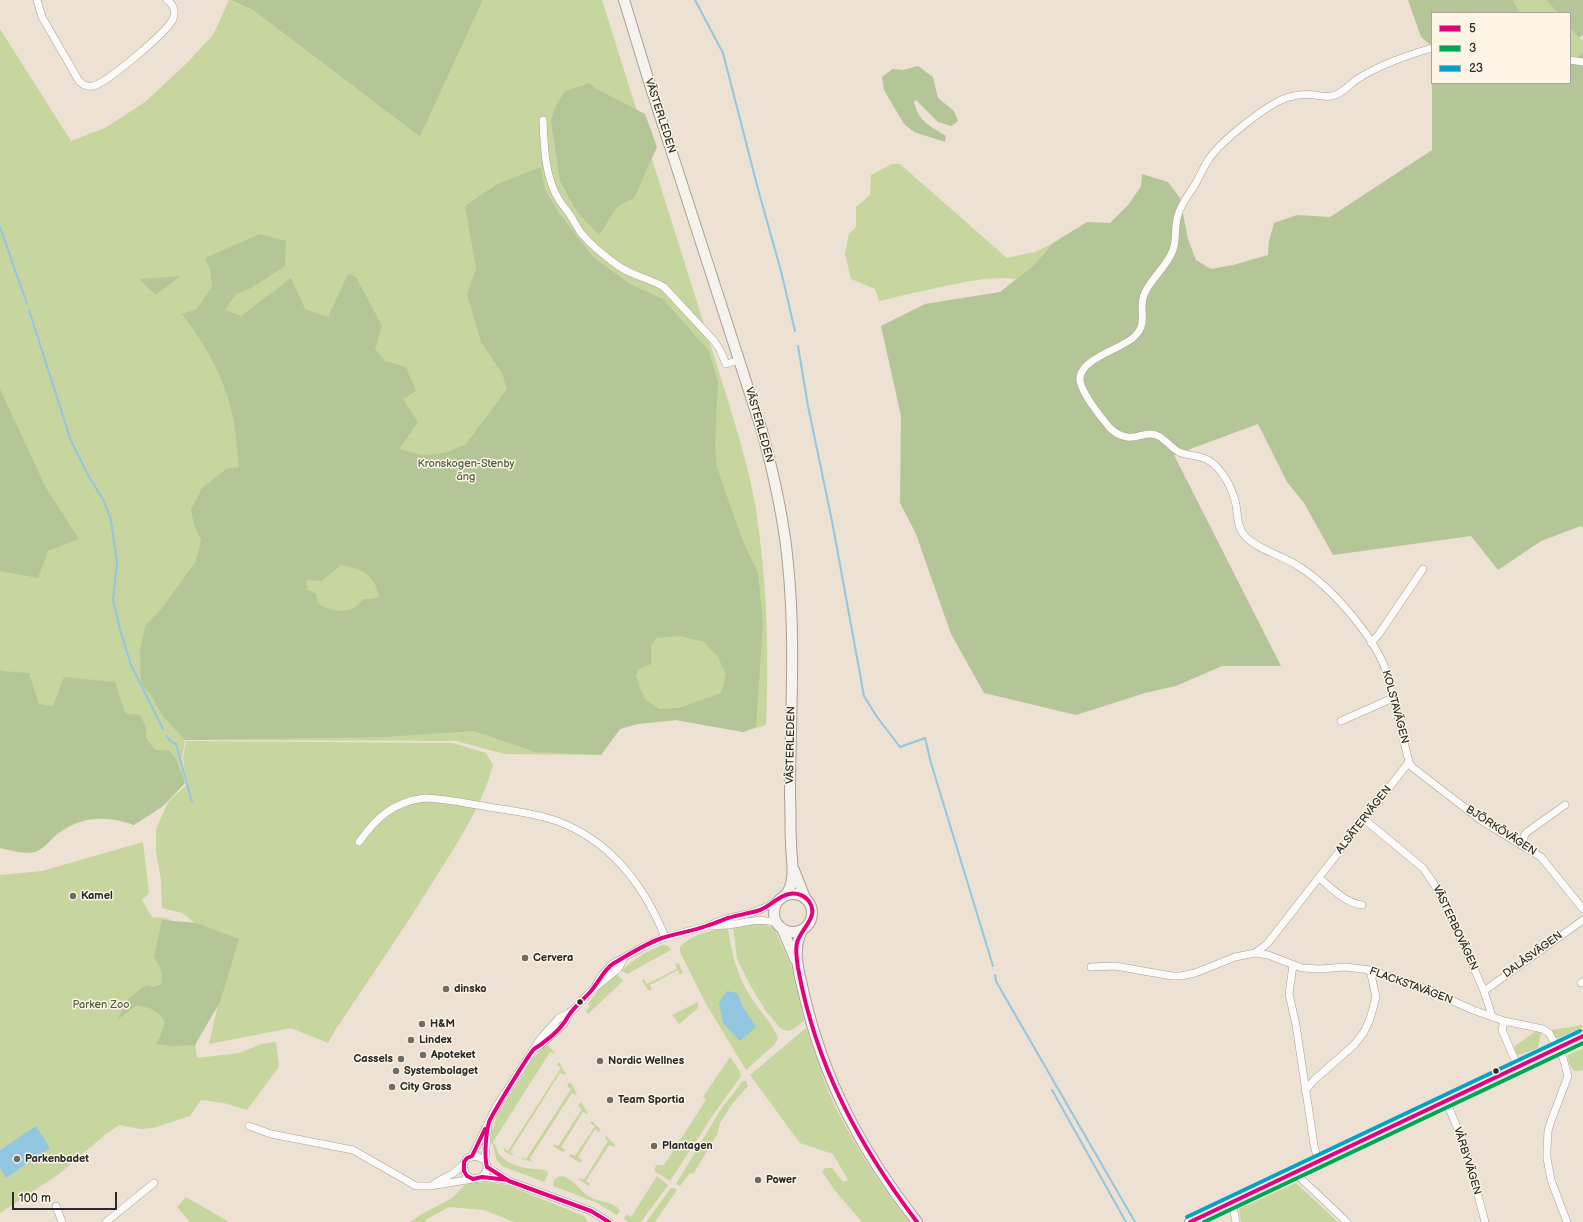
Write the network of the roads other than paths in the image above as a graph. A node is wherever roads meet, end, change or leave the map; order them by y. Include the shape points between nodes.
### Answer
1 (37, 0) edge
2 (167, 0) edge
3 (624, 0) edge
4 (1431, 48) edge
5 (1571, 60) edge
6 (1583, 62) edge
7 (543, 120) dead end
8 (740, 360) junction
9 (1423, 569) dead end
10 (1371, 643) junction
11 (1393, 698) junction
12 (1341, 721) dead end
13 (1409, 762) junction
14 (1565, 805) dead end
15 (1365, 820) junction
16 (359, 842) dead end
17 (1524, 846) junction
18 (793, 867) junction
19 (1319, 878) junction
20 (782, 898) junction
21 (805, 898) junction
22 (1362, 905) dead end
23 (1583, 909) edge
24 (1583, 920) edge
25 (711, 925) junction
26 (779, 926) junction
27 (804, 929) junction
28 (665, 937) junction
29 (1256, 952) junction
30 (1293, 965) junction
31 (798, 967) junction
32 (1091, 967) dead end
33 (1370, 970) junction
34 (1484, 991) junction
35 (1492, 1016) junction
36 (1504, 1021) junction
37 (1583, 1036) edge
38 (1556, 1048) junction
39 (1518, 1067) junction
40 (1305, 1091) junction
41 (1446, 1101) junction
42 (489, 1121) junction
43 (248, 1126) dead end
44 (472, 1156) junction
45 (1318, 1161) junction
46 (486, 1164) junction
47 (463, 1165) junction
48 (1294, 1172) junction
49 (482, 1177) junction
50 (473, 1179) junction
51 (509, 1181) junction
52 (154, 1184) dead end
53 (430, 1186) junction
54 (1232, 1202) junction
55 (56, 1206) dead end
56 (62, 1222) edge
57 (106, 1222) edge
58 (608, 1222) edge
59 (918, 1222) edge
60 (1190, 1222) edge
61 (1236, 1222) edge
62 (1347, 1222) edge
63 (1485, 1222) edge
64 (1567, 1222) edge

1 - 2 street via 42,17 80,81 89,86 98,84 124,66 167,27 174,11 172,4
3 - 8 main road, VÄSTERLEDEN
4 - 10 street, KOLSTAVÄGEN via 1409,54 1360,77 1332,96 1299,96 1277,102 1261,112 1214,152 1181,208 1176,222 1176,238 1172,252 1144,294 1142,328 1134,338 1090,364 1079,379 1100,416 1114,431 1129,438 1158,435 1182,453 1212,462 1232,491 1238,524 1245,536 1310,574 1346,609
5 - 6 street
7 - 8 street via 544,146 553,187 582,234 619,266 664,287 715,342 726,364
8 - 18 main road, VÄSTERLEDEN via 770,462 782,515 788,564 792,652
9 - 10 street
10 - 11 street, KOLSTAVÄGEN via 1387,671
11 - 12 street
11 - 13 street, KOLSTAVÄGEN
13 - 15 street, ALSÄTERVÄGEN
13 - 17 street, BJÖRKÖVÄGEN via 1412,767 1482,821
14 - 17 street via 1527,832 1524,836
15 - 19 street, ALSÄTERVÄGEN
15 - 34 street, VÄSTERBOVÄGEN via 1423,868 1431,879
16 - 28 street via 370,827 390,809 425,798 502,809 555,821 591,837 622,864 644,894
17 - 23 street, BJÖRKÖVÄGEN via 1541,857
18 - 20 main road, VÄSTERLEDEN via 792,882
18 - 21 main road, VÄSTERLEDEN
19 - 22 street via 1348,901
19 - 29 street, ALSÄTERVÄGEN via 1267,944
20 - 21 main road via 796,894
20 - 25 street via 766,908 718,920
20 - 26 main road via 774,911
21 - 27 main road via 811,905 812,914 810,923
24 - 34 street, DALÅSVÄGEN
25 - 26 street via 759,920
25 - 28 street
26 - 27 main road via 794,932
26 - 31 main road
27 - 31 main road via 797,942
28 - 42 street via 612,964 594,989 571,1012 564,1024 534,1050
29 - 30 street, FLACKSTAVÄGEN
29 - 32 street via 1181,976 1114,966
30 - 33 street, FLACKSTAVÄGEN via 1310,969 1345,966
30 - 40 street via 1290,994
31 - 59 main road via 808,1013 832,1084 865,1150
33 - 35 street, FLACKSTAVÄGEN via 1424,988
33 - 40 street via 1376,997 1364,1032 1354,1045
34 - 35 street, VÄSTERBOVÄGEN
35 - 36 street, FLACKSTAVÄGEN
36 - 38 street, FLACKSTAVÄGEN via 1543,1029
36 - 39 street via 1502,1030
37 - 38 main road
38 - 39 main road
38 - 64 street, FLACKSTAVÄGEN via 1568,1076 1548,1131 1547,1158
39 - 41 main road
40 - 45 street
41 - 45 main road
41 - 63 street, VÅRBYVÄGEN via 1465,1146
42 - 44 street
42 - 46 street
43 - 53 street via 271,1134 353,1150 416,1186
44 - 46 street via 479,1156
44 - 47 street via 467,1158
45 - 48 main road
46 - 49 street via 486,1172
46 - 51 street
47 - 50 street via 466,1175
47 - 53 street
48 - 54 main road
48 - 62 street
49 - 50 street
49 - 51 street
50 - 53 street
51 - 58 street via 591,1211
52 - 57 street
54 - 60 main road
54 - 61 street
55 - 56 street

